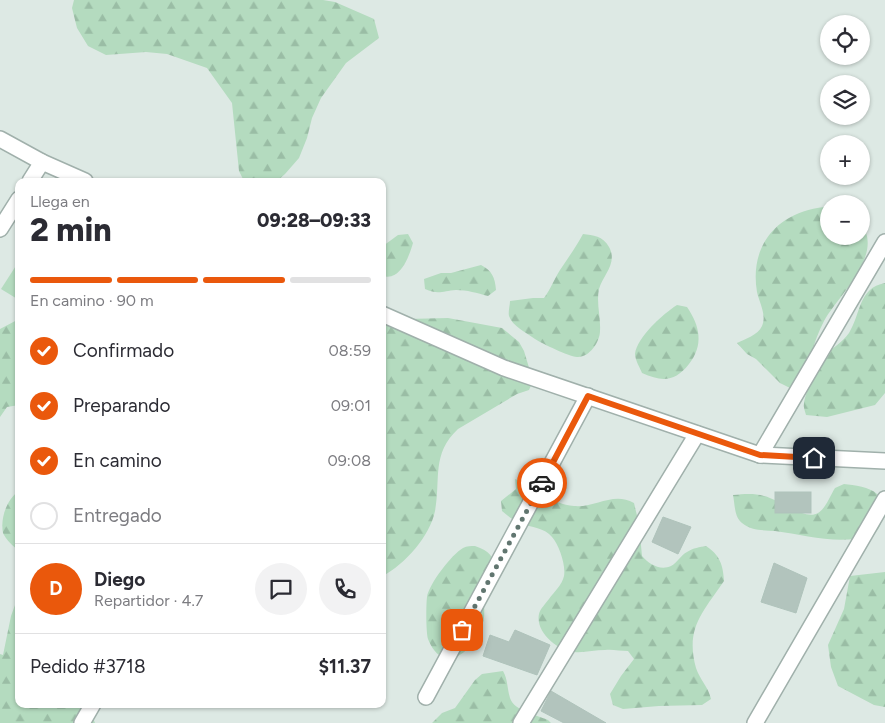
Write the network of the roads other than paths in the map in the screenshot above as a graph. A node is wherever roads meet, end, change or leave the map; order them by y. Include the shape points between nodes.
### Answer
1 (0, 139) edge
2 (42, 162) junction
3 (32, 178) edge
4 (78, 178) edge
5 (15, 205) edge
6 (0, 229) edge
7 (885, 242) edge
8 (386, 316) edge
9 (588, 396) junction
10 (697, 434) junction
11 (760, 455) junction
12 (885, 461) edge
13 (885, 499) edge
14 (426, 697) dead end
15 (91, 708) edge
16 (82, 723) edge
17 (521, 723) edge
18 (755, 723) edge

1 - 2 street
2 - 3 street
2 - 4 street
5 - 6 street
7 - 11 street
8 - 9 street via 504,368
9 - 10 street
9 - 14 street
10 - 11 street
10 - 17 street
11 - 12 street
13 - 18 street
15 - 16 street

